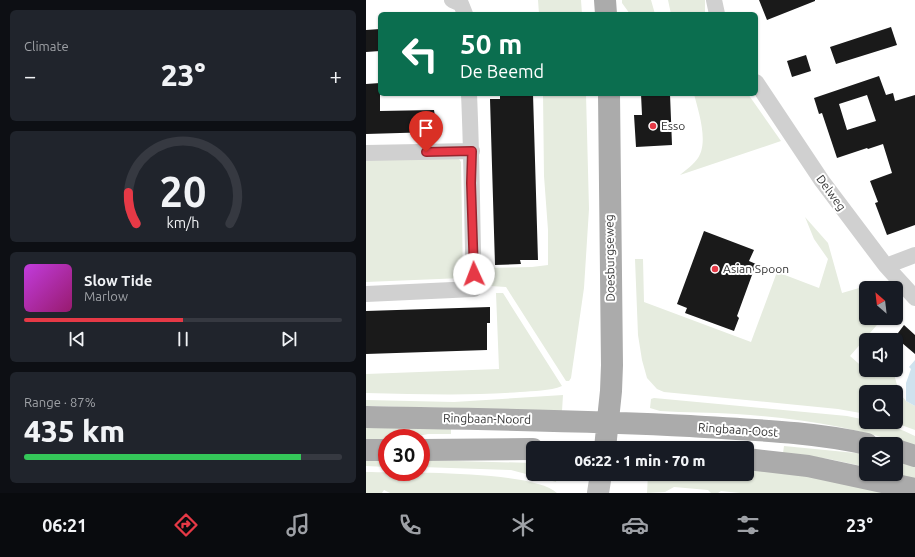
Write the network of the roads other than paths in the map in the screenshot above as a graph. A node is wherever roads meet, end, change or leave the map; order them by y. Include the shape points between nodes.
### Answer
1 (452, 0) edge
2 (605, 0) edge
3 (714, 0) edge
4 (464, 12) edge
5 (606, 12) edge
6 (717, 12) edge
7 (758, 85) edge
8 (469, 96) edge
9 (609, 96) edge
10 (472, 151) junction
11 (366, 153) edge
12 (915, 255) edge
13 (886, 266) junction
14 (366, 294) edge
15 (915, 298) edge
16 (366, 416) edge
17 (608, 423) junction
18 (606, 441) edge
19 (859, 443) edge
20 (526, 449) edge
21 (366, 450) edge
22 (378, 450) edge
23 (430, 450) edge
24 (903, 452) edge
25 (915, 456) edge
26 (754, 460) edge
27 (600, 481) edge
28 (915, 489) edge
29 (598, 493) edge

1 - 4 street via 461,4
2 - 5 main road
3 - 6 street
7 - 13 street, Delweg via 822,181
8 - 10 street
9 - 17 main road, Doesburgseweg via 612,365
10 - 11 street
10 - 14 street via 474,289
12 - 13 street
13 - 15 street, Delweg
16 - 17 main road, Ringbaan-Noord
17 - 18 main road, Doesburgseweg
17 - 19 main road, Ringbaan-Oost via 771,431
20 - 23 main road
21 - 22 main road
24 - 25 main road
26 - 28 main road via 808,466
27 - 29 street

